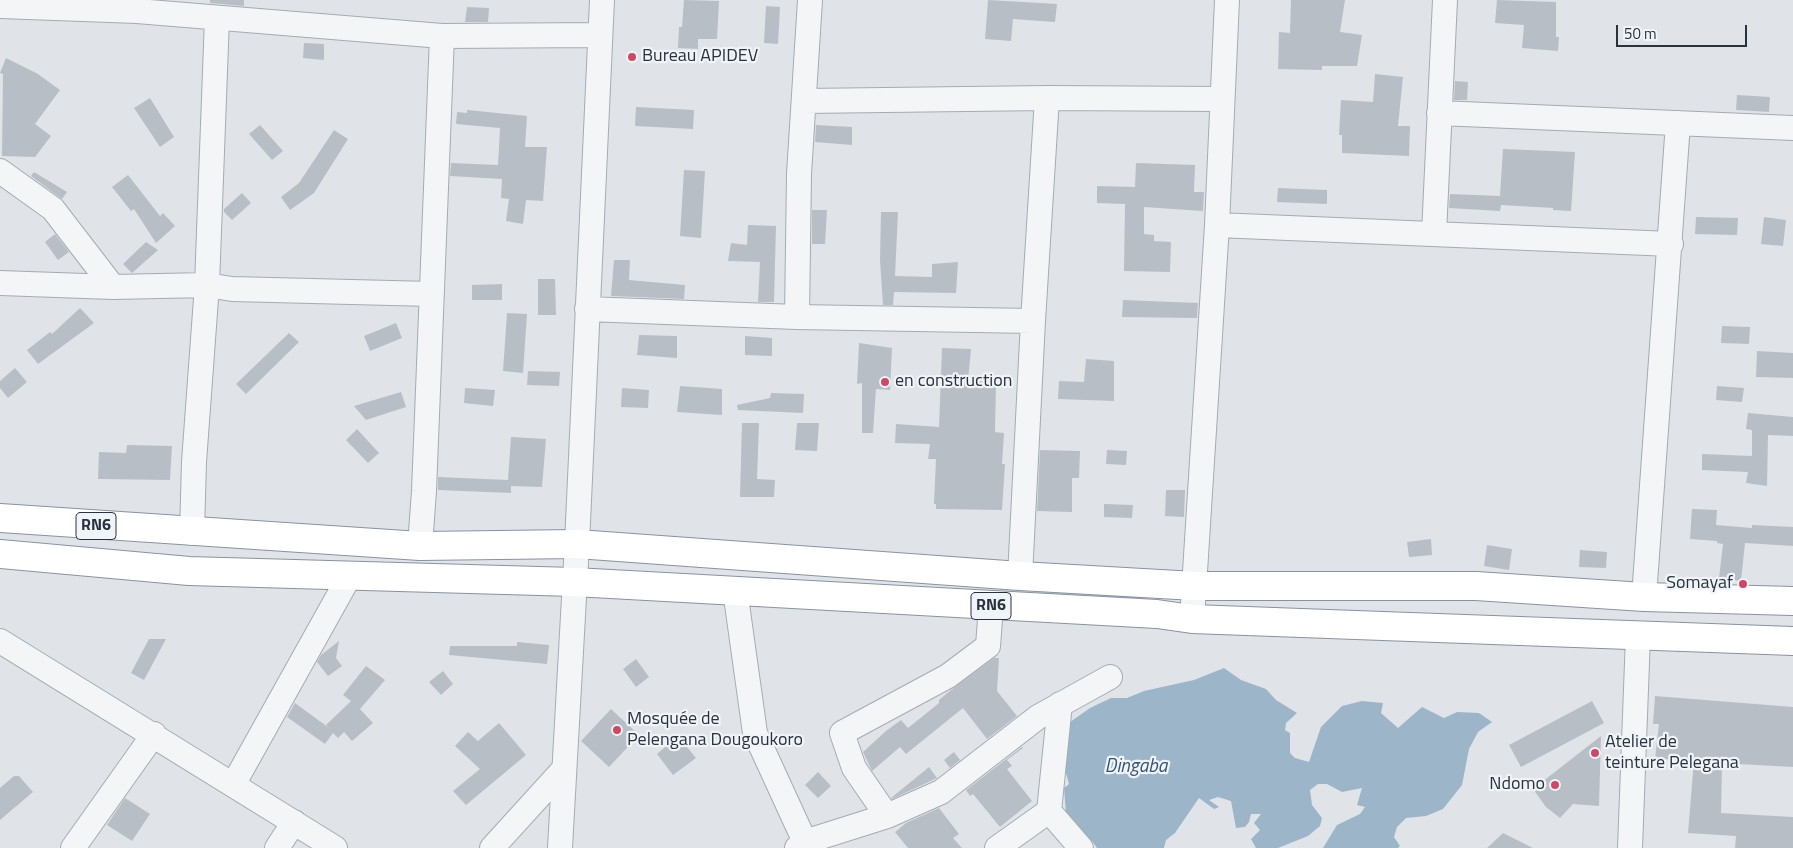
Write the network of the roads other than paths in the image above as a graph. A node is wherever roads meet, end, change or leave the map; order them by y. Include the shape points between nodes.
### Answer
1 (602, 0) edge
2 (810, 0) edge
3 (1226, 0) edge
4 (1445, 0) edge
5 (0, 6) edge
6 (137, 6) edge
7 (217, 18) junction
8 (600, 35) junction
9 (442, 36) junction
10 (1047, 98) junction
11 (1221, 99) junction
12 (804, 101) junction
13 (1440, 113) junction
14 (1678, 123) junction
15 (1793, 128) edge
16 (0, 171) edge
17 (1217, 225) junction
18 (1434, 234) junction
19 (1671, 244) junction
20 (0, 283) edge
21 (207, 285) junction
22 (113, 287) junction
23 (431, 294) junction
24 (587, 309) junction
25 (797, 317) junction
26 (1033, 321) junction
27 (0, 518) edge
28 (192, 533) junction
29 (577, 544) junction
30 (420, 546) junction
31 (0, 554) edge
32 (1020, 576) junction
33 (348, 577) junction
34 (574, 582) junction
35 (1195, 586) junction
36 (735, 590) junction
37 (1644, 597) junction
38 (1793, 601) edge
39 (991, 606) junction
40 (1192, 619) junction
41 (1638, 636) junction
42 (0, 641) edge
43 (1793, 642) edge
44 (1110, 677) dead end
45 (1060, 704) junction
46 (154, 734) junction
47 (562, 772) junction
48 (233, 785) junction
49 (1049, 811) junction
50 (887, 816) junction
51 (294, 822) junction
52 (801, 845) edge
53 (73, 848) edge
54 (277, 848) edge
55 (335, 848) edge
56 (492, 848) edge
57 (560, 848) edge
58 (996, 848) edge
59 (1081, 848) edge
60 (1630, 848) edge

1 - 8 street
2 - 12 street
3 - 11 street
4 - 13 street
5 - 6 street
6 - 7 street
7 - 9 street
7 - 21 street
8 - 9 street
8 - 24 street
9 - 23 street
10 - 11 street
10 - 12 street
10 - 26 street
11 - 17 street
12 - 25 street via 799,174
13 - 14 street
13 - 18 street
14 - 15 street
14 - 19 street
16 - 22 street via 53,209
17 - 18 street
17 - 35 street
18 - 19 street
19 - 37 street
20 - 22 street
21 - 22 street
21 - 23 street via 232,289
21 - 28 street
23 - 30 street
24 - 25 street
24 - 29 street
25 - 26 street
26 - 32 street
27 - 28 highway, RN6
28 - 30 highway, RN6
29 - 30 highway, RN6
29 - 32 highway, RN6
29 - 34 street
31 - 33 highway, RN6 via 189,571
32 - 35 highway, RN6
33 - 34 highway, RN6
33 - 48 street
34 - 36 highway, RN6
34 - 47 street
35 - 37 highway, RN6 via 1476,586
35 - 40 street
36 - 39 highway, RN6
36 - 52 street via 755,733
37 - 38 highway, RN6
39 - 40 highway, RN6 via 1157,614
39 - 50 street via 988,646 948,676 842,733 854,768
40 - 41 highway, RN6
41 - 43 highway, RN6
41 - 60 street
42 - 46 street
44 - 45 street
45 - 49 street
45 - 50 street via 1038,717 941,792
46 - 48 street
46 - 53 street
47 - 56 street
47 - 57 street
48 - 51 street
49 - 58 street
49 - 59 street
50 - 52 street
51 - 54 street
51 - 55 street

